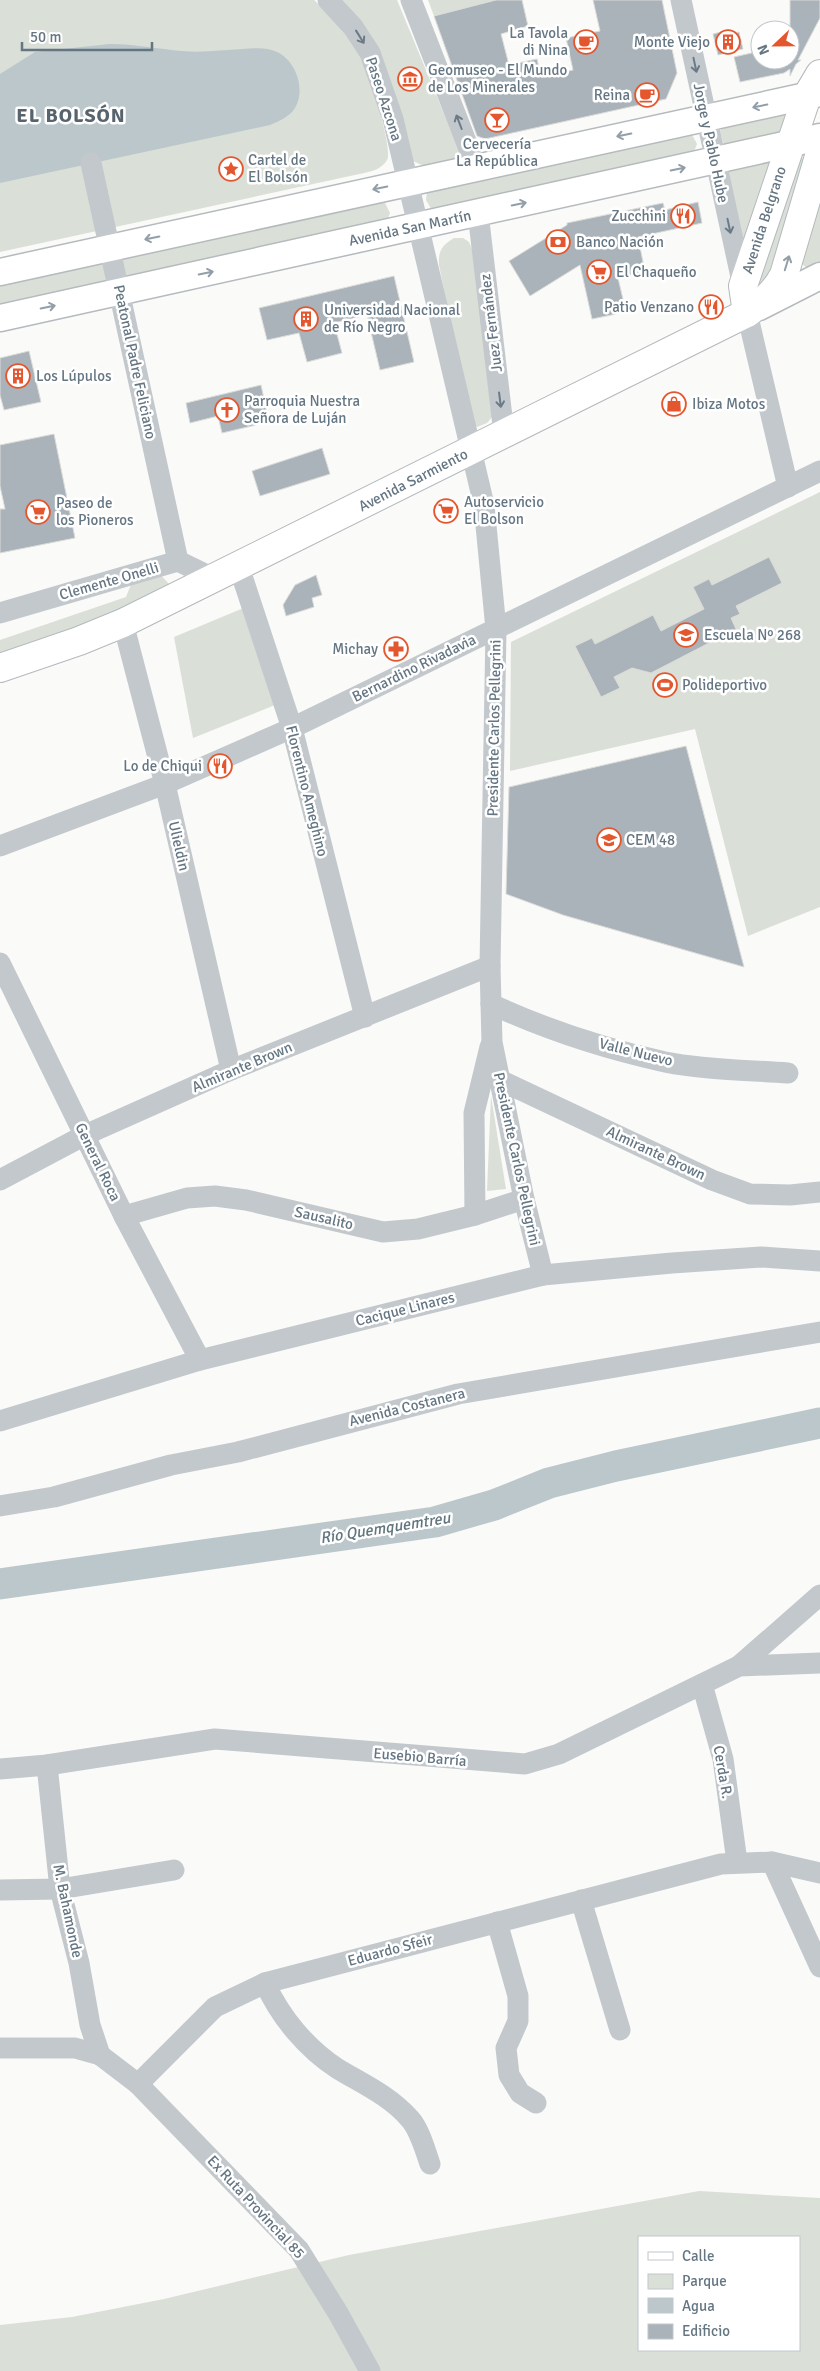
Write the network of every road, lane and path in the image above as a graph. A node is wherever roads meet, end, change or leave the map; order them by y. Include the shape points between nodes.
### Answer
1 (328, 0) edge
2 (410, 0) edge
3 (681, 0) edge
4 (816, 88) edge
5 (706, 117) junction
6 (820, 137) edge
7 (789, 144) junction
8 (820, 153) edge
9 (715, 161) junction
10 (91, 163) dead end
11 (476, 168) junction
12 (408, 182) junction
13 (478, 213) junction
14 (418, 226) junction
15 (110, 248) junction
16 (0, 272) edge
17 (820, 276) edge
18 (742, 286) junction
19 (119, 292) junction
20 (747, 312) junction
21 (0, 318) edge
22 (504, 434) junction
23 (472, 450) junction
24 (820, 472) edge
25 (788, 487) junction
26 (178, 561) junction
27 (239, 567) junction
28 (215, 579) junction
29 (0, 612) edge
30 (123, 623) junction
31 (496, 629) junction
32 (0, 668) edge
33 (292, 728) junction
34 (164, 784) junction
35 (0, 846) edge
36 (0, 963) edge
37 (490, 966) junction
38 (491, 1004) junction
39 (364, 1017) junction
40 (492, 1042) junction
41 (231, 1070) junction
42 (788, 1074) dead end
43 (500, 1080) junction
44 (85, 1135) junction
45 (0, 1180) edge
46 (820, 1192) edge
47 (524, 1199) junction
48 (475, 1215) junction
49 (124, 1216) junction
50 (820, 1261) edge
51 (543, 1275) junction
52 (820, 1332) edge
53 (200, 1360) junction
54 (0, 1421) edge
55 (0, 1506) edge
56 (820, 1596) edge
57 (820, 1663) edge
58 (739, 1666) junction
59 (702, 1684) junction
60 (47, 1765) junction
61 (0, 1769) edge
62 (737, 1862) junction
63 (772, 1862) junction
64 (174, 1870) dead end
65 (820, 1873) edge
66 (60, 1889) junction
67 (0, 1890) edge
68 (581, 1900) junction
69 (497, 1922) junction
70 (820, 1967) edge
71 (265, 1984) junction
72 (620, 2030) dead end
73 (0, 2048) edge
74 (100, 2055) junction
75 (138, 2084) junction
76 (536, 2104) dead end
77 (430, 2164) dead end
78 (370, 2371) edge

1 -> 12 street, Paseo Azcona via 354,27 370,53 393,119
11 -> 2 street
3 -> 5 street, Jorge y Pablo Hube
4 -> 5 main road
4 - 7 highway, Avenida Belgrano
5 - 9 street, Jorge y Pablo Hube
5 -> 11 main road
6 - 7 main road, Avenida San Martín
7 - 9 main road, Avenida San Martín
7 - 18 highway, Avenida Belgrano
20 -> 8 highway via 766,299 784,275
13 -> 9 main road, Avenida San Martín
9 -> 18 street, Jorge y Pablo Hube
10 - 15 street, Peatonal Padre Feliciano
11 - 12 main road
12 - 14 street, Presidente Carlos Pellegrini
12 -> 15 main road
13 - 14 main road, Avenida San Martín
13 -> 22 street, Juez Fernández
19 -> 14 main road, Avenida San Martín
14 - 23 street, Presidente Carlos Pellegrini
15 - 16 main road
15 - 19 street, Peatonal Padre Feliciano
17 - 20 main road, Avenida Sarmiento
18 - 20 highway, Avenida Belgrano
21 -> 19 main road, Avenida San Martín
19 - 26 street, Peatonal Padre Feliciano
20 - 22 highway, Avenida Sarmiento
20 - 25 street
22 - 23 highway, Avenida Sarmiento
23 - 27 highway, Avenida Sarmiento
23 - 31 street, Presidente Carlos Pellegrini via 484,505
24 - 25 street, Bernardino Rivadavia
25 - 31 street, Bernardino Rivadavia
26 - 28 street, Clemente Onelli
26 - 29 street, Clemente Onelli
27 - 28 highway, Avenida Sarmiento
27 - 33 street, Florentino Ameghino
28 - 30 highway, Avenida Sarmiento
30 - 32 highway, Avenida Sarmiento
30 - 34 street, Ulieldin
31 - 33 street, Bernardino Rivadavia
31 - 37 street, Presidente Carlos Pellegrini
33 - 34 street, Bernardino Rivadavia
33 - 39 street, Florentino Ameghino
34 - 35 street, Bernardino Rivadavia
34 - 41 street, Ulieldin
36 - 44 street, General Roca
37 - 38 street, Presidente Carlos Pellegrini
37 - 39 street, Almirante Brown
38 - 40 street, Presidente Carlos Pellegrini
38 - 42 street, Valle Nuevo via 523,1019 667,1062
39 - 41 street, Almirante Brown
40 - 43 street, Presidente Carlos Pellegrini
40 - 48 street, Presidente Carlos Pellegrini via 474,1112
41 - 44 street, Almirante Brown
43 - 46 street, Almirante Brown via 712,1180 750,1194
43 - 47 street, Presidente Carlos Pellegrini
44 - 45 street, Almirante Brown
44 - 49 street, General Roca
47 - 48 street, Sausalito
47 - 51 street, Presidente Carlos Pellegrini
48 - 49 street, Sausalito via 418,1229 383,1232 246,1200 215,1196 187,1198
49 - 53 street, General Roca
50 - 51 street, Cacique Linares via 761,1257
51 - 53 street, Cacique Linares
52 - 55 street, Avenida Costanera via 458,1394 54,1497
53 - 54 street, Cacique Linares
56 - 58 street
57 - 58 street, Eusebio Barría
58 - 59 street, Eusebio Barría
59 - 60 street, Eusebio Barría via 560,1754 525,1764 215,1740
59 - 62 street, Cerda R. via 723,1759
60 - 61 street, Eusebio Barría
60 - 66 street, M. Bahamonde
62 - 63 street, Eduardo Sfeir
62 - 68 street, Eduardo Sfeir
63 - 65 street, Eduardo Sfeir
63 - 70 street
64 - 66 street
66 - 67 street
66 - 74 street, M. Bahamonde via 79,1963 90,2025
68 - 69 street, Eduardo Sfeir
68 - 72 street
69 - 71 street, Eduardo Sfeir
69 - 76 street via 518,1996 518,2021 506,2048 509,2076 520,2093
71 - 75 street, Eduardo Sfeir via 215,2007
71 - 77 street via 276,2007 309,2045 336,2068 380,2092 411,2120
73 - 74 street via 75,2048
74 - 75 street
75 - 78 street, Ex Ruta Provincial 85 via 299,2250

